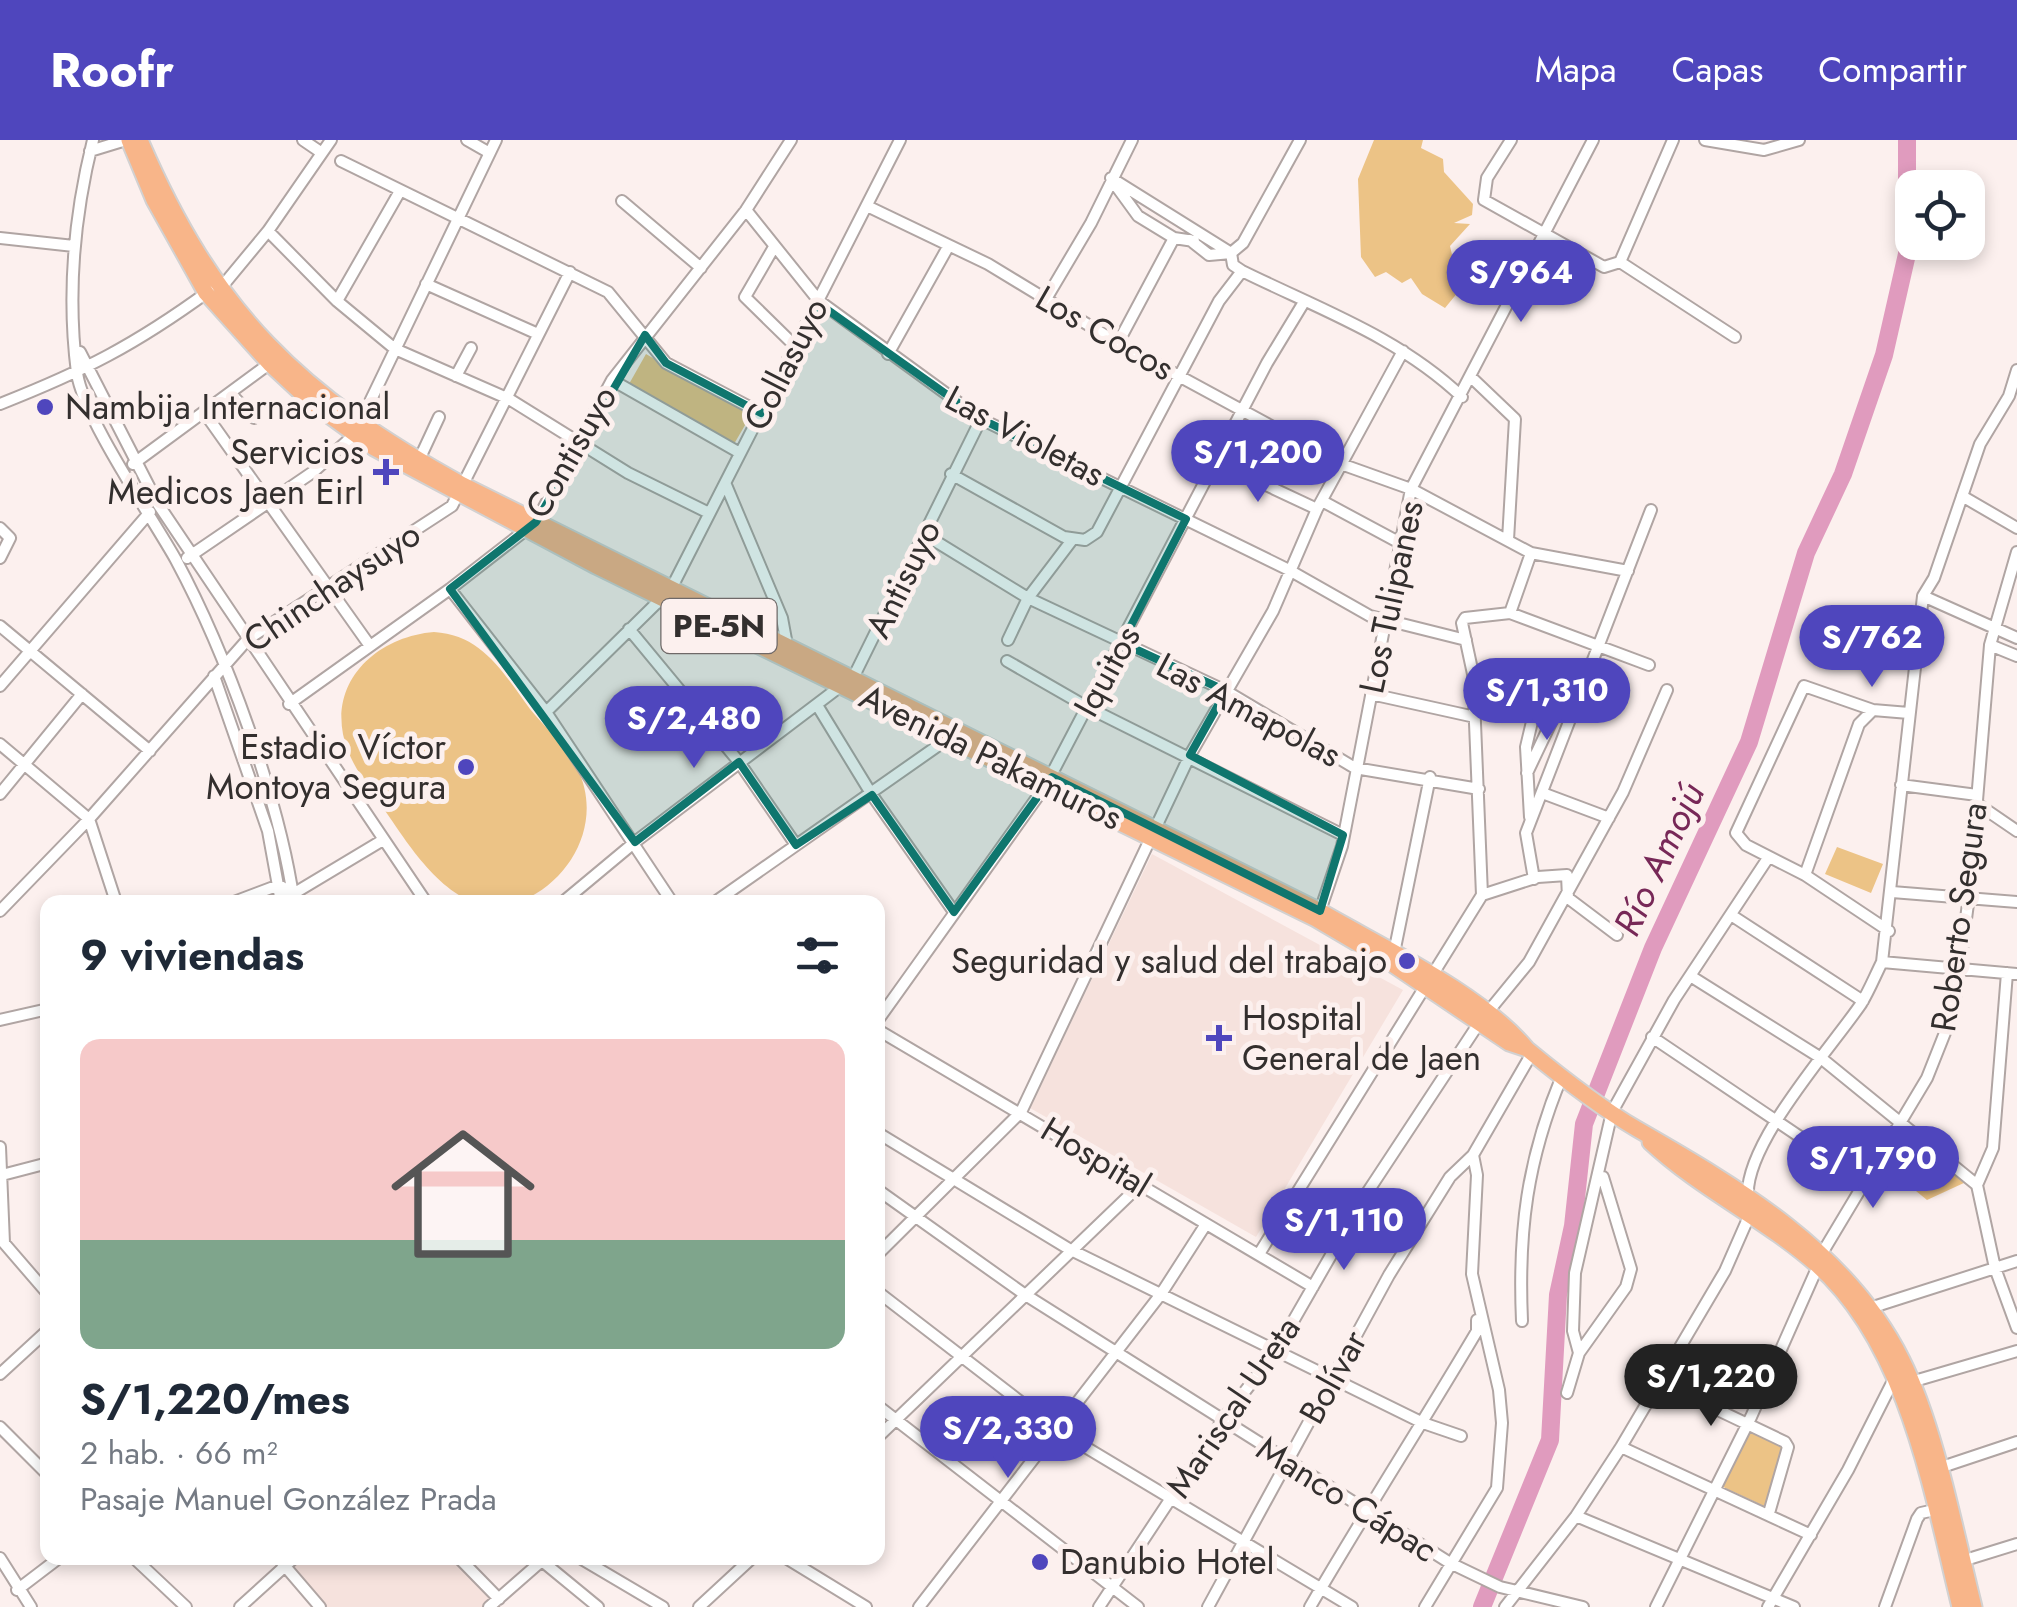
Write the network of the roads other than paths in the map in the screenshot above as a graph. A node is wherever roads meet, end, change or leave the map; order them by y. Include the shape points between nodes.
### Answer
1 (127, 140) edge
2 (140, 140) edge
3 (303, 140) edge
4 (332, 140) edge
5 (467, 140) edge
6 (496, 140) edge
7 (792, 140) edge
8 (900, 140) edge
9 (1132, 140) edge
10 (1300, 140) edge
11 (1511, 140) edge
12 (1592, 140) edge
13 (1672, 140) edge
14 (1705, 140) edge
15 (1799, 140) edge
16 (91, 146) edge
17 (488, 152) junction
18 (322, 153) junction
19 (340, 162) dead end
20 (1111, 178) junction
21 (400, 191) junction
22 (622, 201) dead end
23 (867, 206) junction
24 (746, 210) junction
25 (455, 220) junction
26 (268, 232) junction
27 (1545, 234) junction
28 (0, 238) edge
29 (1174, 238) junction
30 (1190, 240) junction
31 (1210, 242) junction
32 (74, 246) junction
33 (774, 246) junction
34 (948, 247) junction
35 (1231, 252) junction
36 (1620, 262) junction
37 (701, 268) junction
38 (1242, 271) junction
39 (570, 272) junction
40 (426, 284) junction
41 (214, 290) junction
42 (1046, 299) junction
43 (337, 301) junction
44 (819, 301) junction
45 (1304, 302) junction
46 (538, 334) junction
47 (645, 336) junction
48 (1735, 337) dead end
49 (1118, 343) junction
50 (792, 344) junction
51 (471, 348) dead end
52 (395, 349) junction
53 (1403, 351) junction
54 (888, 354) junction
55 (274, 360) junction
56 (2017, 370) edge
57 (82, 372) junction
58 (456, 376) junction
59 (1178, 376) junction
60 (1472, 378) junction
61 (612, 380) junction
62 (230, 392) junction
63 (1462, 397) junction
64 (2013, 398) edge
65 (508, 399) junction
66 (0, 404) edge
67 (1242, 410) junction
68 (204, 412) junction
69 (761, 413) junction
70 (439, 417) dead end
71 (254, 418) dead end
72 (981, 420) junction
73 (358, 430) junction
74 (576, 441) junction
75 (740, 453) junction
76 (419, 460) junction
77 (137, 462) junction
78 (1217, 462) junction
79 (1342, 464) junction
80 (124, 470) junction
81 (952, 474) junction
82 (726, 485) junction
83 (1122, 487) junction
84 (1411, 489) junction
85 (460, 490) junction
86 (1962, 496) junction
87 (267, 503) junction
88 (1319, 505) junction
89 (153, 508) junction
90 (1651, 510) dead end
91 (709, 513) junction
92 (1186, 520) junction
93 (531, 526) junction
94 (0, 528) edge
95 (2017, 528) edge
96 (926, 536) junction
97 (1072, 540) junction
98 (1508, 540) junction
99 (1402, 544) junction
100 (2017, 552) edge
101 (1531, 553) junction
102 (192, 556) junction
103 (0, 558) edge
104 (178, 564) junction
105 (1289, 570) junction
106 (1628, 571) junction
107 (328, 586) junction
108 (450, 589) junction
109 (666, 594) junction
110 (1923, 596) junction
111 (1028, 598) junction
112 (1510, 613) junction
113 (1386, 622) junction
114 (0, 626) edge
115 (1993, 628) junction
116 (630, 629) junction
117 (2017, 638) edge
118 (248, 639) junction
119 (1008, 640) dead end
120 (1466, 640) junction
121 (1122, 643) junction
122 (787, 645) junction
123 (1990, 645) junction
124 (370, 646) junction
125 (1600, 646) junction
126 (32, 652) junction
127 (2017, 656) edge
128 (1007, 661) dead end
129 (222, 666) junction
130 (1649, 666) dead end
131 (1534, 672) dead end
132 (214, 676) junction
133 (849, 680) junction
134 (0, 686) edge
135 (1538, 688) junction
136 (1667, 690) dead end
137 (1226, 692) junction
138 (82, 694) junction
139 (1371, 694) junction
140 (289, 704) junction
141 (817, 704) junction
142 (1087, 707) junction
143 (1873, 710) junction
144 (546, 712) junction
145 (1909, 713) junction
146 (1475, 717) junction
147 (949, 738) junction
148 (0, 744) edge
149 (150, 751) junction
150 (1190, 755) junction
151 (740, 762) junction
152 (26, 764) junction
153 (1356, 768) junction
154 (1527, 774) junction
155 (1430, 778) junction
156 (1048, 781) junction
157 (1901, 785) junction
158 (1479, 789) junction
159 (0, 794) edge
160 (1545, 794) junction
161 (872, 795) junction
162 (1976, 799) junction
163 (1610, 818) junction
164 (89, 819) junction
165 (1530, 823) junction
166 (2017, 831) edge
167 (1155, 832) junction
168 (1343, 834) junction
169 (382, 840) junction
170 (635, 842) junction
171 (796, 845) junction
172 (1768, 858) junction
173 (1806, 875) junction
174 (1534, 880) junction
175 (279, 885) junction
176 (1892, 892) junction
177 (1482, 894) junction
178 (114, 895) edge
179 (253, 895) edge
180 (280, 895) edge
181 (290, 895) edge
182 (292, 895) edge
183 (298, 895) edge
184 (421, 895) edge
185 (571, 895) edge
186 (668, 895) edge
187 (725, 895) edge
188 (1969, 896) junction
189 (1568, 898) junction
190 (2017, 902) edge
191 (0, 911) edge
192 (954, 912) junction
193 (1320, 912) junction
194 (1732, 915) junction
195 (1889, 930) junction
196 (1617, 935) dead end
197 (1394, 953) junction
198 (1882, 962) junction
199 (1958, 972) junction
200 (2012, 974) edge
201 (1692, 977) junction
202 (1426, 979) junction
203 (1863, 1001) junction
204 (885, 1010) edge
205 (40, 1011) edge
206 (1483, 1019) junction
207 (0, 1020) edge
208 (885, 1034) edge
209 (1652, 1037) junction
210 (2004, 1040) junction
211 (2017, 1047) edge
212 (1529, 1051) junction
213 (1820, 1058) junction
214 (1566, 1079) junction
215 (1608, 1109) junction
216 (1021, 1112) junction
217 (1778, 1120) junction
218 (1902, 1122) junction
219 (1636, 1129) junction
220 (885, 1137) edge
221 (0, 1147) edge
222 (1472, 1155) junction
223 (1603, 1156) junction
224 (40, 1164) edge
225 (2, 1176) junction
226 (957, 1180) junction
227 (1867, 1182) junction
228 (1140, 1184) junction
229 (1977, 1185) junction
230 (885, 1196) edge
231 (1748, 1198) junction
232 (1750, 1216) junction
233 (916, 1221) junction
234 (1206, 1224) junction
235 (885, 1248) edge
236 (1069, 1249) junction
237 (1259, 1254) junction
238 (1820, 1260) junction
239 (2017, 1261) edge
240 (1996, 1268) junction
241 (40, 1285) edge
242 (1314, 1287) junction
243 (1024, 1294) junction
244 (1161, 1294) junction
245 (885, 1297) edge
246 (1478, 1308) junction
247 (1870, 1308) junction
248 (1522, 1321) dead end
249 (2017, 1328) edge
250 (40, 1337) edge
251 (1276, 1351) junction
252 (2017, 1351) edge
253 (1118, 1352) junction
254 (1579, 1352) junction
255 (960, 1354) junction
256 (0, 1374) edge
257 (1334, 1377) junction
258 (1894, 1377) junction
259 (1657, 1381) junction
260 (1912, 1382) junction
261 (1567, 1393) dead end
262 (885, 1412) edge
263 (895, 1420) junction
264 (1222, 1420) junction
265 (1423, 1424) junction
266 (1748, 1424) junction
267 (0, 1427) edge
268 (885, 1430) edge
269 (1057, 1430) junction
270 (1462, 1436) dead end
271 (2017, 1442) edge
272 (1622, 1447) junction
273 (1286, 1462) junction
274 (40, 1467) edge
275 (1931, 1473) junction
276 (1712, 1488) junction
277 (1171, 1498) junction
278 (1001, 1501) junction
279 (1365, 1508) junction
280 (1942, 1509) junction
281 (1770, 1513) junction
282 (1576, 1516) junction
283 (1811, 1535) junction
284 (1242, 1540) junction
285 (2017, 1544) edge
286 (0, 1558) edge
287 (1678, 1560) junction
288 (1962, 1560) junction
289 (1450, 1563) junction
290 (50, 1565) edge
291 (141, 1565) edge
292 (281, 1565) edge
293 (290, 1565) edge
294 (465, 1565) edge
295 (537, 1565) edge
296 (551, 1565) edge
297 (592, 1565) edge
298 (744, 1565) edge
299 (797, 1565) edge
300 (1321, 1588) junction
301 (1112, 1589) junction
302 (17, 1590) junction
303 (1515, 1591) junction
304 (494, 1603) edge
305 (1770, 1603) edge
306 (31, 1607) edge
307 (186, 1607) edge
308 (240, 1607) edge
309 (320, 1607) edge
310 (598, 1607) edge
311 (663, 1607) edge
312 (699, 1607) edge
313 (866, 1607) edge
314 (919, 1607) edge
315 (1099, 1607) edge
316 (1138, 1607) edge
317 (1208, 1607) edge
318 (1310, 1607) edge
319 (1352, 1607) edge
320 (1425, 1607) edge
321 (1505, 1607) edge
322 (1583, 1607) edge
323 (1656, 1607) edge
324 (1794, 1607) edge
325 (1885, 1607) edge
326 (1960, 1607) edge
327 (1974, 1607) edge

1 - 16 street
1 - 41 highway, Avenida Pakamuros / PE-5N via 175,240
2 - 41 highway, Avenida Pakamuros / PE-5N
3 - 18 street
4 - 18 street
5 - 17 street
6 - 17 street
7 - 24 street, Contisuyo
8 - 23 street, Collasuyo
9 - 20 street
10 - 35 street via 1255,224
11 - 27 street via 1487,178 1484,200
12 - 27 street, Los Tulipanes
13 - 36 street
14 - 15 street via 1764,150
16 - 32 street
17 - 25 street
18 - 26 street
19 - 21 street
20 - 29 street via 1138,216
20 - 31 street
20 - 42 street
21 - 25 street
21 - 43 street
22 - 37 street
23 - 34 street, Los Cocos
23 - 44 street, Collasuyo
24 - 33 street, Las Violetas
24 - 37 street, Contisuyo
25 - 39 street
25 - 40 street
26 - 41 street
26 - 43 street
27 - 36 street via 1604,267
27 - 60 street, Los Tulipanes
28 - 32 street
29 - 30 street
29 - 49 street
30 - 31 street
30 - 35 street via 1210,255
31 - 35 street
32 - 57 street
33 - 44 street, Las Violetas
33 - 50 street via 744,297
34 - 42 street, Los Cocos
34 - 54 street
35 - 38 street
36 - 48 street
37 - 47 street, Contisuyo
38 - 45 street
38 - 59 street via 1227,286
39 - 46 street, Chinchaysuyo
39 - 47 street via 612,296
40 - 46 street
40 - 52 street
41 - 55 highway, Avenida Pakamuros / PE-5N
41 - 57 street
42 - 49 street, Los Cocos
43 - 52 street
44 - 50 street, Collasuyo
44 - 54 street, Las Violetas
45 - 53 street via 1364,326
45 - 67 street, Iquitos
46 - 65 street, Chinchaysuyo
47 - 61 street, Contisuyo
47 - 69 street via 666,363
49 - 59 street, Los Cocos
50 - 69 street, Collasuyo
51 - 58 street
52 - 58 street
52 - 73 street
53 - 63 street
53 - 79 street
54 - 72 street, Las Violetas
55 - 62 street
55 - 73 highway, Avenida Pakamuros / PE-5N
56 - 64 street
57 - 66 street
57 - 77 street
57 - 80 street
58 - 65 street
59 - 67 street, Los Cocos
59 - 83 street
60 - 63 street, Los Tulipanes
60 - 98 street via 1515,419
61 - 74 street, Contisuyo
61 - 75 street
62 - 68 street
62 - 71 street
63 - 84 street, Los Tulipanes
64 - 86 street via 1980,444
65 - 74 street
65 - 85 street, Chinchaysuyo
67 - 78 street, Iquitos
67 - 79 street, Los Cocos
68 - 77 street
68 - 87 street
69 - 75 street, Collasuyo
70 - 76 street
72 - 81 street, Antisuyo
72 - 83 street, Las Violetas
73 - 76 highway, Avenida Pakamuros / PE-5N
73 - 85 highway, Avenida Pakamuros / PE-5N
73 - 87 street
74 - 91 street
74 - 93 street, Contisuyo
75 - 82 street, Collasuyo
76 - 85 highway, Avenida Pakamuros / PE-5N
77 - 80 street
77 - 89 street
78 - 88 street
78 - 92 street, Iquitos
79 - 84 street, Los Cocos
79 - 88 street
80 - 89 street
81 - 96 street, Antisuyo
81 - 97 street
82 - 91 street, Collasuyo
82 - 122 street
83 - 92 street, Las Violetas
83 - 97 street via 1098,532
84 - 98 street
84 - 99 street, Los Tulipanes
85 - 93 highway, Avenida Pakamuros / PE-5N
85 - 107 street, Chinchaysuyo via 452,506
86 - 95 street
86 - 110 street
87 - 102 street
87 - 107 street
88 - 99 street
88 - 105 street
89 - 102 street
89 - 104 street
89 - 126 street
90 - 106 street
91 - 109 street, Collasuyo
92 - 105 street, Las Violetas
92 - 121 street, Iquitos
93 - 108 street, Contisuyo
93 - 109 highway, Avenida Pakamuros / PE-5N
94 - 103 street via 10,538
96 - 111 street, Las Amapolas
96 - 133 street, Antisuyo
97 - 111 street
98 - 101 street
99 - 113 street, Los Tulipanes
100 - 115 street, Roberto Segura
101 - 106 street
101 - 112 street
102 - 104 street
102 - 118 street
104 - 129 street
105 - 113 street, Las Violetas
105 - 137 street
106 - 125 street
107 - 118 street, Chinchaysuyo
107 - 124 street
108 - 124 street, Contisuyo
108 - 144 street
109 - 116 street
109 - 122 highway, Avenida Pakamuros / PE-5N
109 - 133 highway, Avenida Pakamuros / PE-5N
110 - 115 street
110 - 145 street
111 - 119 street
111 - 121 street, Las Amapolas
112 - 120 street via 1470,614 1462,624
112 - 125 street
113 - 120 street, Las Violetas
113 - 139 street, Los Tulipanes
114 - 126 street
115 - 117 street
115 - 123 street, Roberto Segura
116 - 144 street
116 - 151 street
118 - 129 street, Chinchaysuyo
118 - 140 street
120 - 146 street
121 - 137 street, Las Amapolas
121 - 142 street, Iquitos
122 - 133 highway, Avenida Pakamuros / PE-5N
123 - 127 street
123 - 162 street, Roberto Segura
124 - 140 street, Contisuyo
125 - 130 street
125 - 160 street
126 - 134 street
126 - 138 street
128 - 142 street
129 - 132 street, Chinchaysuyo
129 - 182 street via 277,814
131 - 135 street
132 - 149 street, Chinchaysuyo
132 - 175 street via 268,832
133 - 141 street, Antisuyo
133 - 147 highway, Avenida Pakamuros / PE-5N
133 - 156 highway, Avenida Pakamuros / PE-5N
135 - 154 street
135 - 154 street via 1556,712
136 - 163 street, Mariscal Ureta
137 - 150 street
137 - 153 street, Las Amapolas
138 - 149 street
138 - 152 street
139 - 146 street
139 - 153 street, Los Tulipanes
140 - 169 street
141 - 151 street, Antisuyo
141 - 161 street
142 - 150 street
142 - 156 street, Iquitos
143 - 145 street
143 - 172 street via 1804,686 1793,701 1736,826 1746,845
143 - 173 street via 1859,724
144 - 170 street
145 - 157 street
146 - 158 street
147 - 156 highway, Avenida Pakamuros / PE-5N
147 - 161 street
148 - 152 street
149 - 164 street, Chinchaysuyo
150 - 167 street
150 - 168 street
151 - 170 street, Antisuyo
151 - 171 street
152 - 159 street
152 - 164 street
153 - 155 street, Las Amapolas
153 - 168 street, Los Tulipanes
154 - 165 street
155 - 158 street, Las Amapolas
155 - 197 street
156 - 167 highway, Avenida Pakamuros / PE-5N
156 - 192 street, Iquitos
157 - 162 street
157 - 176 street
158 - 177 street
160 - 163 street
160 - 165 street
161 - 171 street
161 - 192 street
162 - 166 street
162 - 188 street, Roberto Segura
163 - 189 street, Mariscal Ureta
164 - 178 street
164 - 191 street, Chinchaysuyo
165 - 174 street
167 - 193 highway, Avenida Pakamuros / PE-5N
167 - 202 highway, Avenida Pakamuros / PE-5N
167 - 216 street
168 - 193 street, Los Tulipanes
169 - 183 street
169 - 184 street
170 - 185 street, Antisuyo
170 - 186 street
171 - 187 street
172 - 173 street
172 - 194 street
173 - 195 street
174 - 177 street
174 - 189 street via 1567,874
175 - 179 street
175 - 180 street
175 - 181 street
176 - 188 street
176 - 195 street
177 - 202 street
188 - 190 street
188 - 199 street, Roberto Segura
189 - 196 street
189 - 206 street, Mariscal Ureta
192 - 204 street, Iquitos
193 - 197 highway, Avenida Pakamuros / PE-5N
194 - 201 street
194 - 203 street
195 - 198 street
197 - 202 highway, Avenida Pakamuros / PE-5N
198 - 199 street
198 - 203 street
199 - 200 street
199 - 218 street, Roberto Segura via 1940,1053
200 - 210 street
201 - 209 street
201 - 213 street
202 - 206 highway, Avenida Pakamuros / PE-5N
202 - 237 street
203 - 213 street
205 - 207 street
206 - 212 highway, Avenida Pakamuros / PE-5N
206 - 242 street, Mariscal Ureta via 1365,1196
208 - 216 street, Hospital
209 - 215 street
209 - 217 street
210 - 211 street
210 - 229 street via 1993,1148
212 - 214 highway, Avenida Pakamuros / PE-5N
212 - 222 street, Bolívar
213 - 217 street
213 - 218 street
214 - 215 highway, Avenida Pakamuros / PE-5N
214 - 248 street via 1536,1139 1522,1222
215 - 219 highway, PE-5N
215 - 223 street
216 - 226 street
216 - 228 street, Hospital
217 - 227 street
217 - 231 street
218 - 227 street, Roberto Segura
218 - 229 street
219 - 231 highway, PE-5N
219 - 232 highway, PE-5N
220 - 226 street
221 - 225 street
222 - 246 street
222 - 257 street, Bolívar via 1450,1176 1405,1247
223 - 254 street via 1575,1273
223 - 254 street via 1603,1182 1632,1269
224 - 225 street
225 - 241 street via 4,1244
226 - 233 street
226 - 236 street
227 - 238 street, Roberto Segura
228 - 234 street, Hospital
228 - 236 street
229 - 240 street
230 - 233 street, Manco Cápac
231 - 232 street
231 - 238 highway, PE-5N
232 - 238 highway, PE-5N
232 - 259 street via 1725,1271
233 - 235 street
233 - 243 street, Manco Cápac
234 - 237 street, Hospital
234 - 244 street
236 - 243 street
236 - 244 street
237 - 242 street, Hospital
238 - 247 highway, PE-5N
238 - 258 highway, PE-5N via 1860,1313
238 - 266 street, Roberto Segura
239 - 240 street
240 - 247 street
240 - 249 street
242 - 251 street, Mariscal Ureta
243 - 253 street, Manco Cápac
243 - 255 street
244 - 251 street
244 - 253 street
245 - 255 street
246 - 265 street via 1477,1331
246 - 289 street via 1499,1390 1502,1491
247 - 260 highway, PE-5N
250 - 256 street
251 - 257 street
251 - 264 street, Mariscal Ureta
252 - 260 street
253 - 264 street, Manco Cápac
253 - 269 street
254 - 261 street
255 - 263 street
255 - 269 street
257 - 265 street
257 - 273 street, Bolívar
258 - 275 highway, PE-5N
258 - 283 street
259 - 266 street
259 - 272 street
260 - 275 highway, PE-5N
262 - 263 street
263 - 268 street
263 - 278 street
264 - 273 street, Manco Cápac
264 - 277 street, Mariscal Ureta
265 - 270 street
265 - 279 street
266 - 276 street, Roberto Segura
266 - 281 street via 1788,1447
267 - 274 street
269 - 277 street
269 - 278 street
271 - 275 street
272 - 276 street
272 - 282 street
273 - 279 street, Manco Cápac
273 - 284 street, Bolívar
275 - 280 highway, PE-5N
276 - 281 street
276 - 287 street, Roberto Segura
277 - 284 street
277 - 301 street, Mariscal Ureta
278 - 301 street
278 - 314 street
279 - 289 street, Manco Cápac
279 - 300 street
280 - 288 highway, PE-5N
280 - 325 street via 1916,1520
280 - 326 highway, PE-5N
281 - 283 street
282 - 287 street
282 - 303 street
283 - 305 street
284 - 300 street
284 - 317 street, Bolívar
285 - 288 street
286 - 302 street
287 - 305 street
287 - 323 street, Roberto Segura
288 - 327 highway, PE-5N
289 - 303 street, Manco Cápac
289 - 320 street
290 - 302 street
291 - 307 street
292 - 308 street
293 - 309 street
294 - 304 street
295 - 304 street
296 - 310 street
297 - 311 street
298 - 312 street
299 - 313 street
300 - 318 street
300 - 319 street
301 - 315 street, Mariscal Ureta
301 - 316 street
302 - 306 street
303 - 321 street
303 - 322 street, Manco Cápac
305 - 324 street

